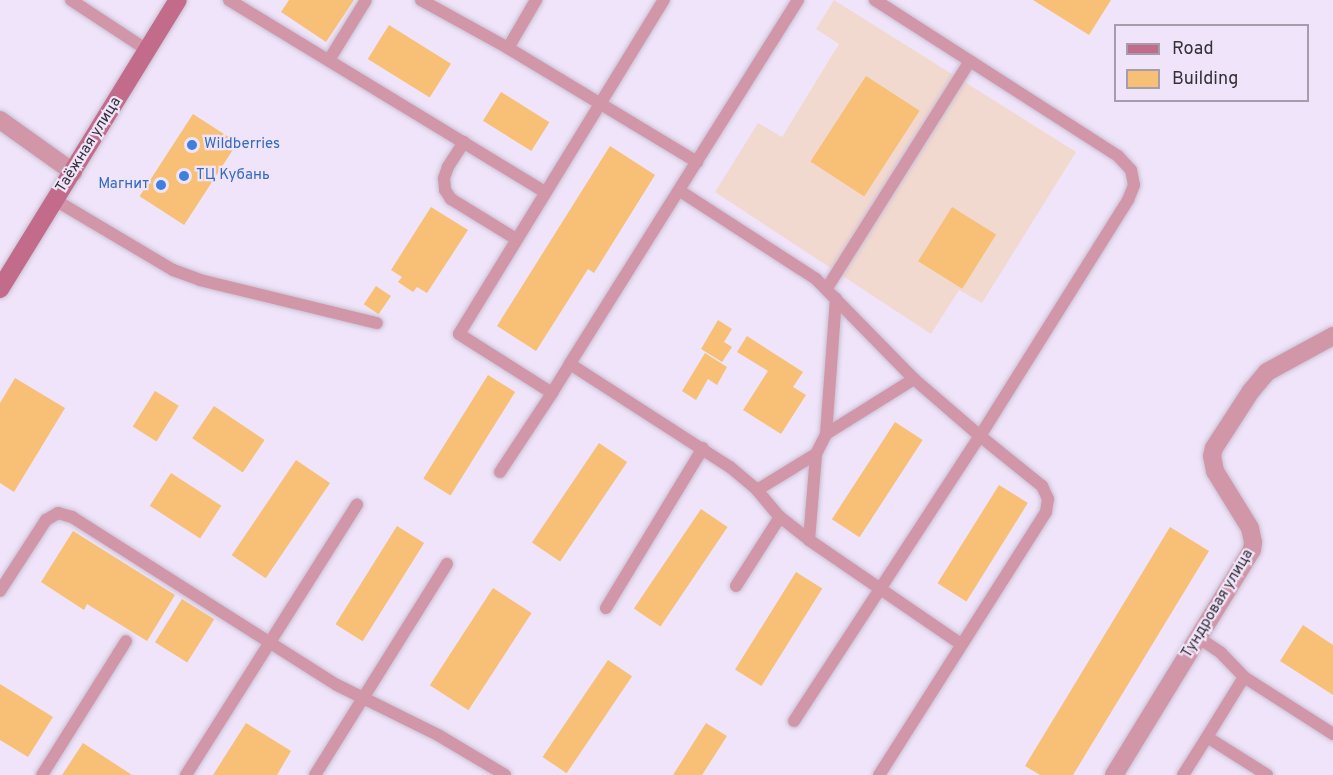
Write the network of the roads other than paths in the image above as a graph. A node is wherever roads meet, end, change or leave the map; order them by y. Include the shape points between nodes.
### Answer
1 (71, 0) edge
2 (178, 0) edge
3 (230, 0) edge
4 (366, 0) edge
5 (421, 0) edge
6 (536, 0) edge
7 (663, 0) edge
8 (798, 0) edge
9 (875, 0) edge
10 (508, 48) junction
11 (147, 50) junction
12 (329, 60) junction
13 (970, 61) junction
14 (601, 103) junction
15 (0, 120) edge
16 (464, 142) junction
17 (698, 162) junction
18 (73, 172) junction
19 (680, 191) junction
20 (545, 192) junction
21 (55, 200) junction
22 (516, 239) junction
23 (827, 288) junction
24 (0, 289) edge
25 (836, 298) junction
26 (377, 323) dead end
27 (1333, 336) edge
28 (570, 364) junction
29 (914, 380) junction
30 (552, 393) junction
31 (826, 434) junction
32 (980, 436) junction
33 (703, 448) junction
34 (816, 454) junction
35 (500, 472) dead end
36 (757, 490) junction
37 (357, 506) dead end
38 (780, 517) junction
39 (809, 540) junction
40 (447, 564) dead end
41 (736, 586) dead end
42 (879, 590) junction
43 (0, 591) edge
44 (606, 608) dead end
45 (1199, 638) junction
46 (126, 641) dead end
47 (270, 643) junction
48 (961, 644) junction
49 (1244, 677) junction
50 (363, 699) junction
51 (794, 721) dead end
52 (1333, 734) edge
53 (1207, 737) junction
54 (42, 775) edge
55 (186, 775) edge
56 (315, 775) edge
57 (505, 775) edge
58 (879, 775) edge
59 (1114, 775) edge
60 (1183, 775) edge
61 (1267, 775) edge

1 - 11 lane
2 - 11 street, Таёжная улица
3 - 12 lane
4 - 12 lane
5 - 10 lane
6 - 10 lane
7 - 14 lane
8 - 17 lane
9 - 13 lane
10 - 14 lane
11 - 18 street, Таёжная улица
12 - 16 lane
13 - 23 lane
13 - 32 lane via 1119,156 1131,170 1134,186
14 - 17 lane
14 - 20 lane
15 - 18 street
16 - 20 lane
16 - 22 lane via 448,167 445,190 451,199
17 - 19 lane
18 - 21 street, Таёжная улица
19 - 23 lane via 798,265
19 - 28 lane
20 - 22 lane
21 - 24 street, Таёжная улица
21 - 26 lane via 172,270
22 - 30 lane via 459,334
23 - 25 lane
25 - 29 lane
25 - 31 lane
27 - 45 street, Тундровая улица via 1267,372 1214,448 1215,471 1250,528 1253,542 1247,559
28 - 30 lane
28 - 33 lane
29 - 31 lane
29 - 32 lane
30 - 35 lane
31 - 34 lane
32 - 42 lane
32 - 48 lane via 1042,486 1048,500 1046,512
33 - 36 lane
33 - 44 lane
34 - 36 lane
34 - 39 lane
36 - 38 lane
37 - 47 lane
38 - 39 lane
38 - 41 lane
39 - 42 lane
40 - 50 lane
42 - 48 lane
42 - 51 lane
43 - 47 lane via 46,520 58,513 72,517
45 - 49 lane via 1221,652
45 - 59 street, Тундровая улица
46 - 54 lane
47 - 50 lane
47 - 55 lane
48 - 58 lane
49 - 52 lane
49 - 53 lane
50 - 56 lane
50 - 57 lane via 438,735
53 - 60 lane
53 - 61 lane

